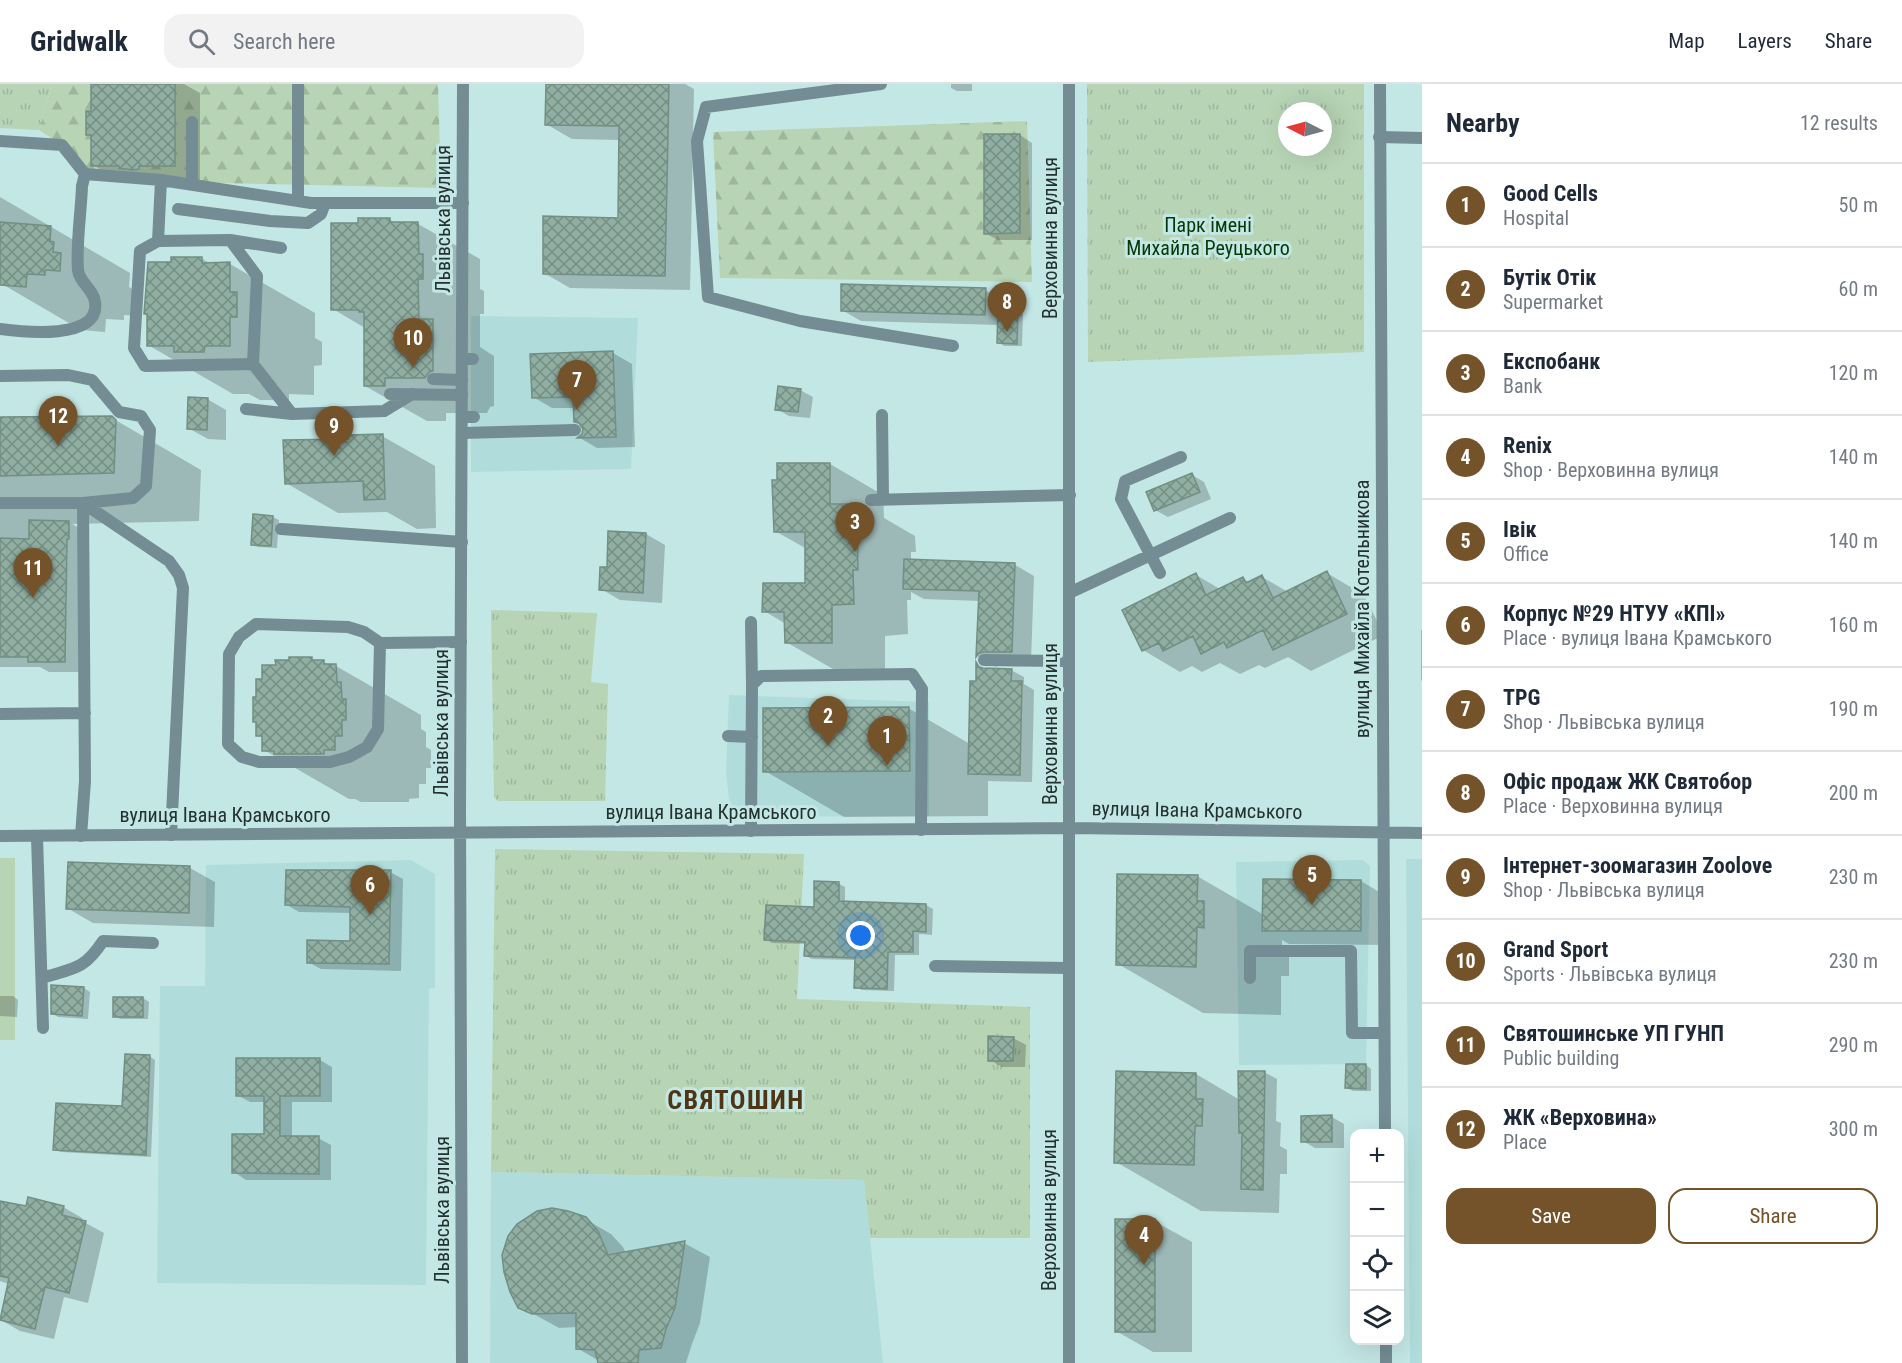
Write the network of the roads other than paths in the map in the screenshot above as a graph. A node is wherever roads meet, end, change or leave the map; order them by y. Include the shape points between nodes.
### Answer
1 (298, 84) edge
2 (463, 84) edge
3 (881, 84) edge
4 (1069, 84) edge
5 (1380, 84) edge
6 (192, 122) dead end
7 (1379, 138) junction
8 (1422, 138) edge
9 (0, 141) edge
10 (85, 174) junction
11 (161, 180) junction
12 (192, 185) junction
13 (298, 201) junction
14 (325, 203) junction
15 (463, 203) junction
16 (178, 209) dead end
17 (230, 240) junction
18 (158, 241) junction
19 (281, 248) dead end
20 (0, 329) edge
21 (953, 346) dead end
22 (253, 364) junction
23 (0, 376) edge
24 (434, 379) dead end
25 (462, 380) junction
26 (390, 394) dead end
27 (412, 394) junction
28 (462, 394) junction
29 (246, 409) dead end
30 (292, 414) junction
31 (882, 415) dead end
32 (574, 430) dead end
33 (462, 433) junction
34 (1181, 457) dead end
35 (1070, 495) junction
36 (83, 502) junction
37 (0, 504) edge
38 (1230, 518) dead end
39 (281, 529) dead end
40 (462, 542) junction
41 (1151, 555) junction
42 (1160, 573) dead end
43 (1069, 593) junction
44 (751, 622) dead end
45 (461, 642) junction
46 (380, 643) junction
47 (984, 660) dead end
48 (1069, 661) junction
49 (752, 685) junction
50 (85, 713) junction
51 (0, 714) edge
52 (728, 736) dead end
53 (752, 737) junction
54 (1070, 828) junction
55 (921, 830) junction
56 (751, 831) junction
57 (1382, 832) junction
58 (460, 833) junction
59 (1422, 833) edge
60 (171, 835) junction
61 (0, 836) edge
62 (81, 836) junction
63 (37, 837) junction
64 (153, 943) dead end
65 (935, 966) dead end
66 (1069, 968) junction
67 (42, 978) junction
68 (1250, 978) dead end
69 (43, 1028) dead end
70 (1384, 1034) junction
71 (1385, 1129) edge
72 (1386, 1345) edge
73 (462, 1363) edge
74 (1069, 1363) edge
75 (1386, 1363) edge

1 - 13 street
2 - 15 street, Львівська вулиця
3 - 21 street via 706,107 697,141 708,297 800,321
4 - 35 street, Верховинна вулиця
5 - 7 street, вулиця Михайла Котельникова
6 - 12 street
7 - 8 street
7 - 57 street, вулиця Михайла Котельникова
9 - 10 street via 62,146
10 - 11 street
10 - 20 street via 78,273 93,295 93,317 81,326 60,332
11 - 12 street
11 - 18 street
12 - 13 street
13 - 14 street
14 - 15 street
14 - 16 street via 321,214 308,222
15 - 25 street, Львівська вулиця via 468,359
17 - 18 street
17 - 19 street
17 - 22 street via 257,276
18 - 22 street via 141,251 134,348 145,366
22 - 30 street
23 - 36 street via 68,375 92,381 119,412 141,416 150,430 146,486 133,498
24 - 25 street
25 - 28 street, Львівська вулиця
26 - 27 street
27 - 28 street
27 - 30 street via 384,411
28 - 33 street, Львівська вулиця via 468,417
29 - 30 street
31 - 35 street via 877,499
32 - 33 street
33 - 40 street, Львівська вулиця
34 - 41 street via 1125,481 1121,499
35 - 43 street, Верховинна вулиця
36 - 37 street
36 - 50 street
36 - 60 street via 169,561 183,588
38 - 41 street
39 - 40 street
40 - 45 street, Львівська вулиця
41 - 42 street
41 - 43 street
43 - 48 street, Верховинна вулиця
44 - 49 street
45 - 46 street
45 - 58 street, Львівська вулиця
46 - 46 street via 348,627 256,624 239,637 229,654 228,744 242,757 260,762 330,762 367,747 378,729
47 - 48 street
48 - 54 street, Верховинна вулиця
49 - 53 street
49 - 55 street via 761,676 912,674 922,689
50 - 51 street
50 - 62 street
52 - 53 street
53 - 56 street
54 - 55 street, вулиця Івана Крамського
54 - 57 street, вулиця Івана Крамського
54 - 66 street, Верховинна вулиця
55 - 56 street, вулиця Івана Крамського
56 - 58 street, вулиця Івана Крамського
57 - 59 street, вулиця Івана Крамського
57 - 70 street, вулиця Михайла Котельникова
58 - 60 street, вулиця Івана Крамського
58 - 73 street, Львівська вулиця
60 - 62 street, вулиця Івана Крамського
61 - 63 street, вулиця Івана Крамського
62 - 63 street, вулиця Івана Крамського
63 - 67 street
64 - 67 street via 103,941 83,966
65 - 66 street
66 - 74 street, Верховинна вулиця
67 - 69 street
68 - 70 street via 1250,951 1351,951 1352,1033
70 - 71 street, вулиця Михайла Котельникова
72 - 75 street

